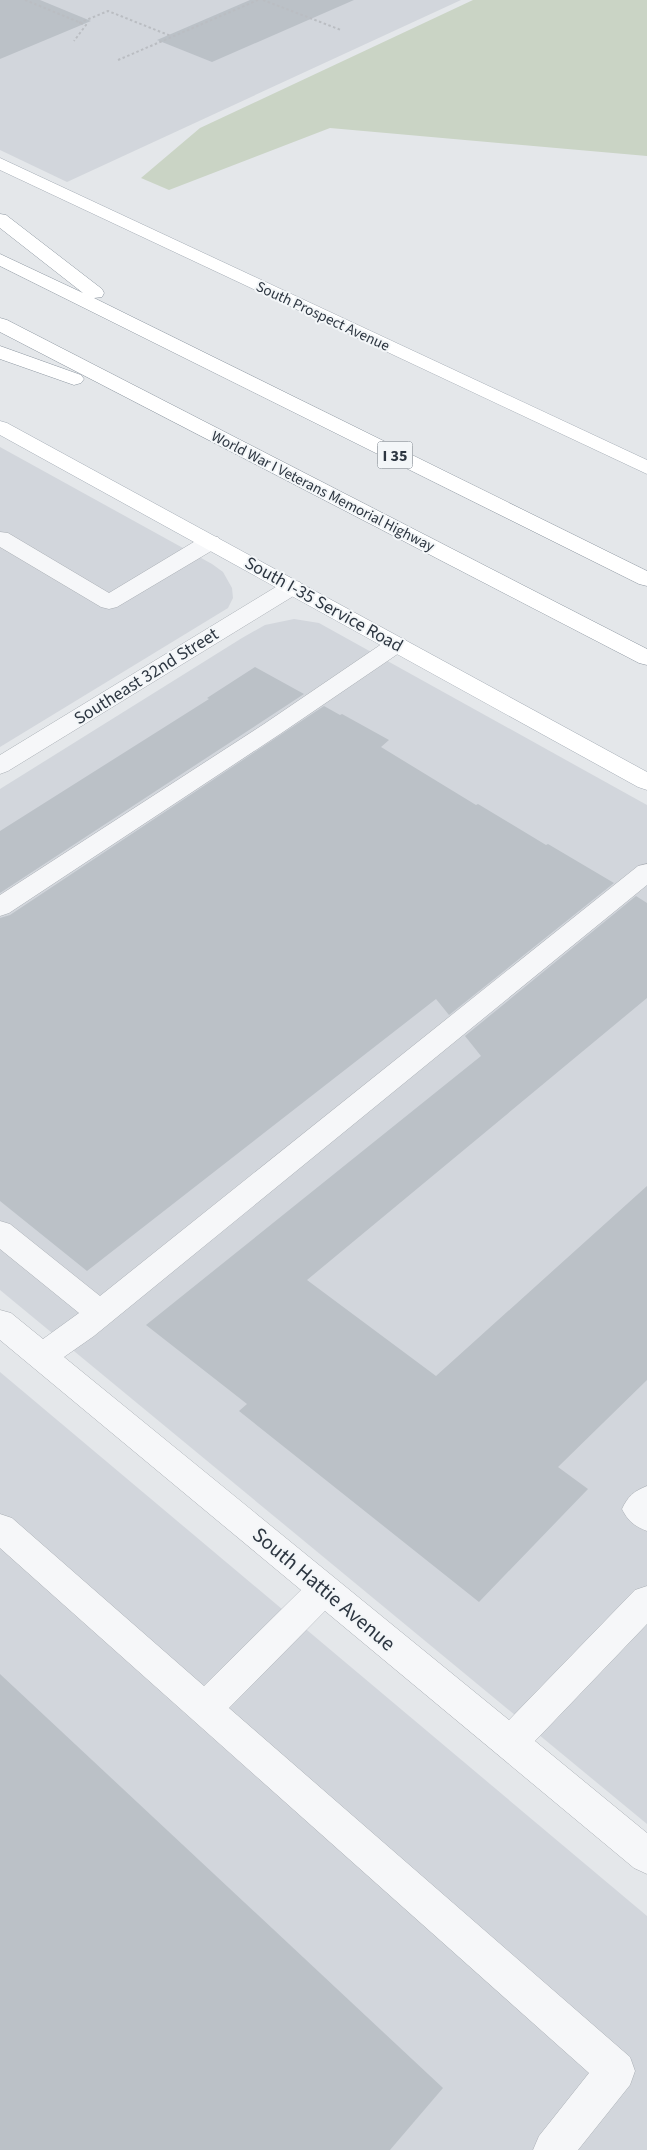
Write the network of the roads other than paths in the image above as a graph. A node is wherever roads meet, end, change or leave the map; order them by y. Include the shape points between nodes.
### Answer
1 (0, 163) edge
2 (0, 219) edge
3 (0, 259) edge
4 (0, 324) edge
5 (144, 331) junction
6 (0, 352) edge
7 (184, 419) junction
8 (0, 427) edge
9 (647, 468) edge
10 (0, 538) edge
11 (210, 542) junction
12 (647, 579) edge
13 (292, 586) junction
14 (397, 644) junction
15 (647, 658) edge
16 (0, 766) edge
17 (647, 782) edge
18 (647, 872) edge
19 (0, 907) edge
20 (0, 1232) edge
21 (100, 1313) junction
22 (0, 1322) edge
23 (41, 1356) junction
24 (647, 1500) edge
25 (647, 1517) edge
26 (0, 1528) edge
27 (324, 1589) junction
28 (647, 1601) edge
29 (205, 1709) junction
30 (510, 1743) junction
31 (647, 1856) edge
32 (552, 2150) edge

1 - 9 main road, South Prospect Avenue
2 - 5 main road
3 - 5 main road, I 35
4 - 7 main road, World War I Veterans Memorial Highway
5 - 12 main road, I 35
6 - 7 main road
7 - 15 main road, World War I Veterans Memorial Highway
8 - 11 main road, South I-35 Service Road
10 - 11 street via 109,602
11 - 13 main road, South I-35 Service Road
13 - 14 main road, South I-35 Service Road
13 - 16 street, Southeast 32nd Street
14 - 17 main road, South I-35 Service Road
14 - 19 street via 272,730
18 - 21 street
20 - 21 street
21 - 23 street
22 - 23 street, South Hattie Avenue
23 - 27 street, South Hattie Avenue
24 - 25 street via 638,1509
26 - 29 street
27 - 29 street
27 - 30 street, South Hattie Avenue
28 - 30 street
29 - 32 street via 616,2071
30 - 31 street, South Hattie Avenue

